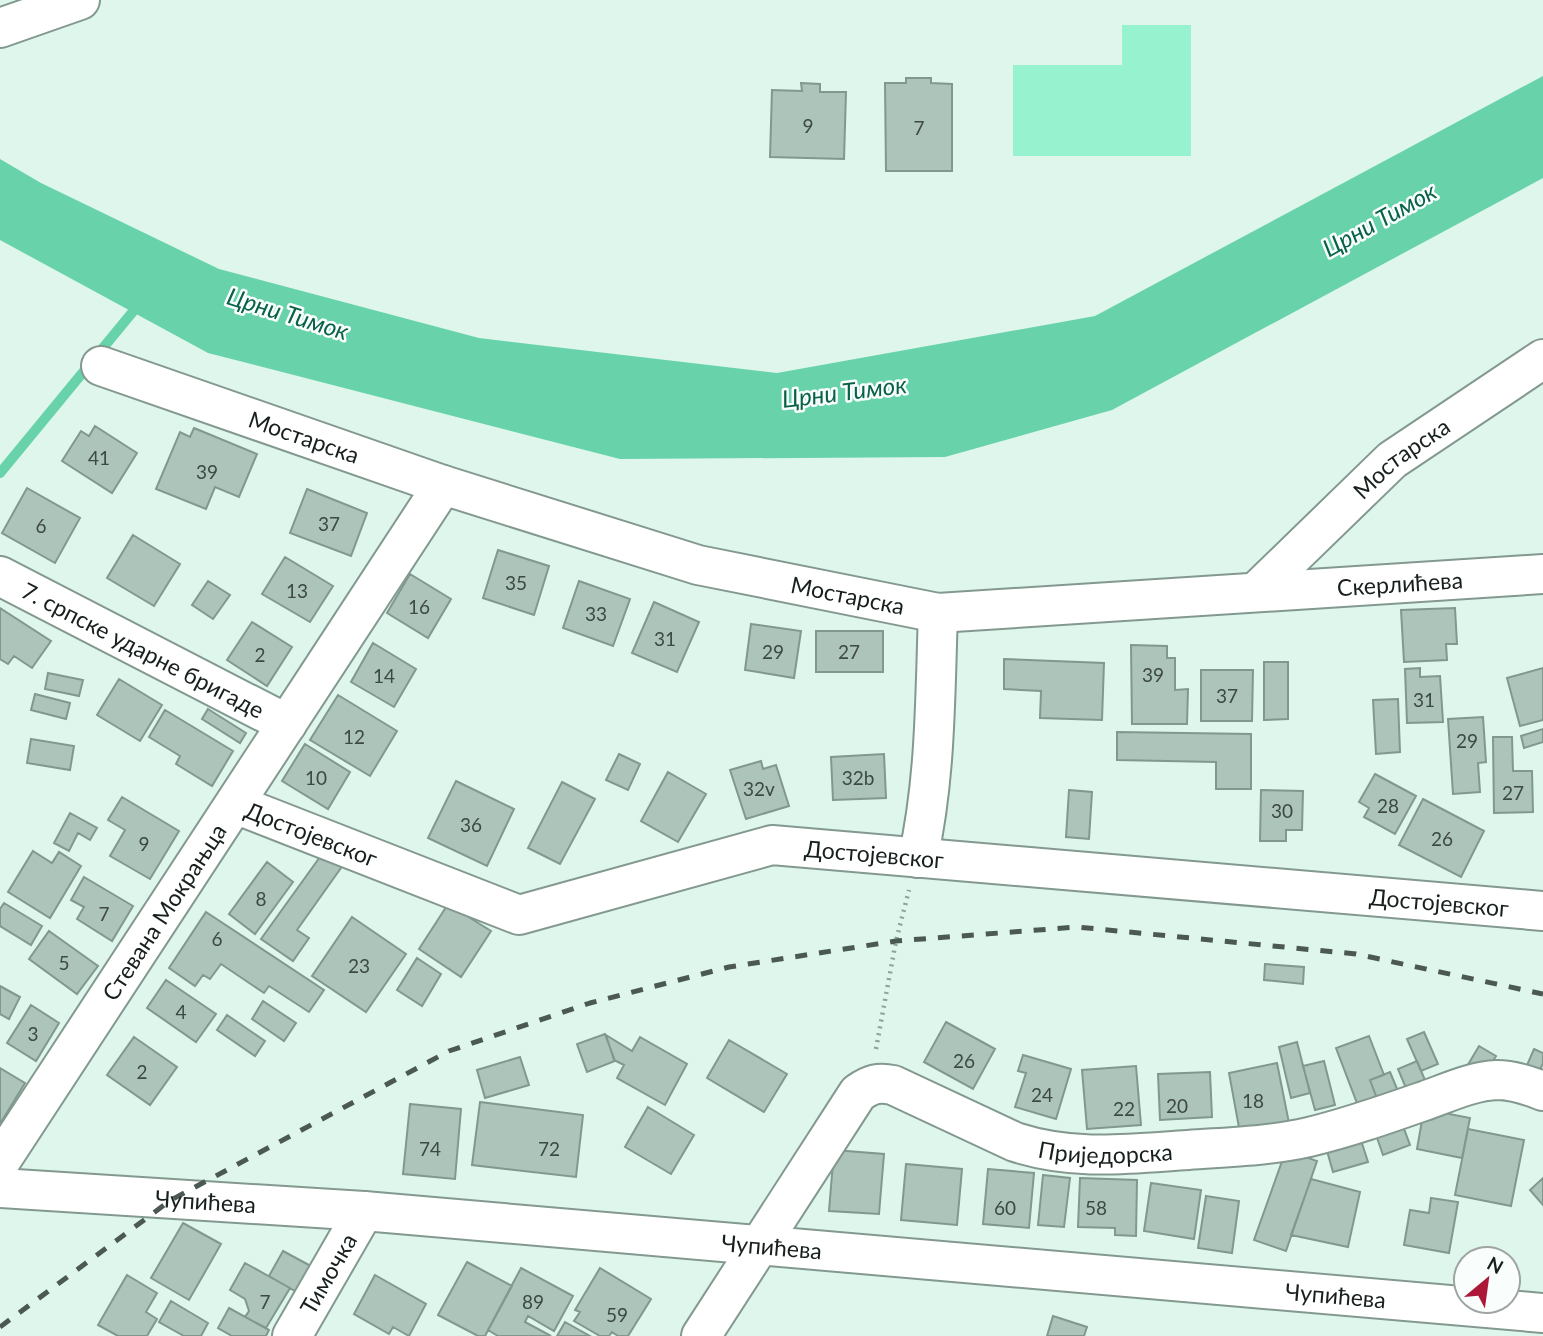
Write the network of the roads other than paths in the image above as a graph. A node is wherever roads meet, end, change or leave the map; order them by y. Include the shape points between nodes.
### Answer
1 (80, 0) edge
2 (0, 28) edge
3 (1543, 359) edge
4 (101, 366) dead end
5 (443, 485) junction
6 (1543, 574) edge
7 (0, 576) edge
8 (1256, 592) junction
9 (938, 613) junction
10 (287, 723) junction
11 (235, 804) junction
12 (918, 858) junction
13 (1543, 911) edge
14 (1543, 1091) edge
15 (0, 1162) edge
16 (0, 1188) edge
17 (364, 1211) junction
18 (759, 1247) junction
19 (1543, 1312) edge
20 (1543, 1318) edge
21 (292, 1336) edge
22 (701, 1336) edge
23 (1513, 1336) edge

1 - 2 street
3 - 8 street, Мостарска via 1392,460
4 - 5 street, Мостарска
5 - 9 street, Мостарска via 698,565
5 - 10 street, Стевана Мокрањца
6 - 8 street, Скерлићева
7 - 10 street, 7. српске ударне бригаде
8 - 9 street, Мостарска
9 - 12 street via 931,782
10 - 11 street, Стевана Мокрањца
11 - 12 street, Достојевског via 519,915 772,845
11 - 15 street, Стевана Мокрањца
12 - 13 street, Достојевског
14 - 18 street, Приједорска via 1496,1080 1307,1137 1238,1147 1091,1156 1059,1154 1015,1142 893,1085 870,1084 858,1093
16 - 17 street, Чупићева
17 - 18 street, Чупићева
17 - 21 street, Тимочка
18 - 19 street, Чупићева
18 - 22 street
20 - 23 street

